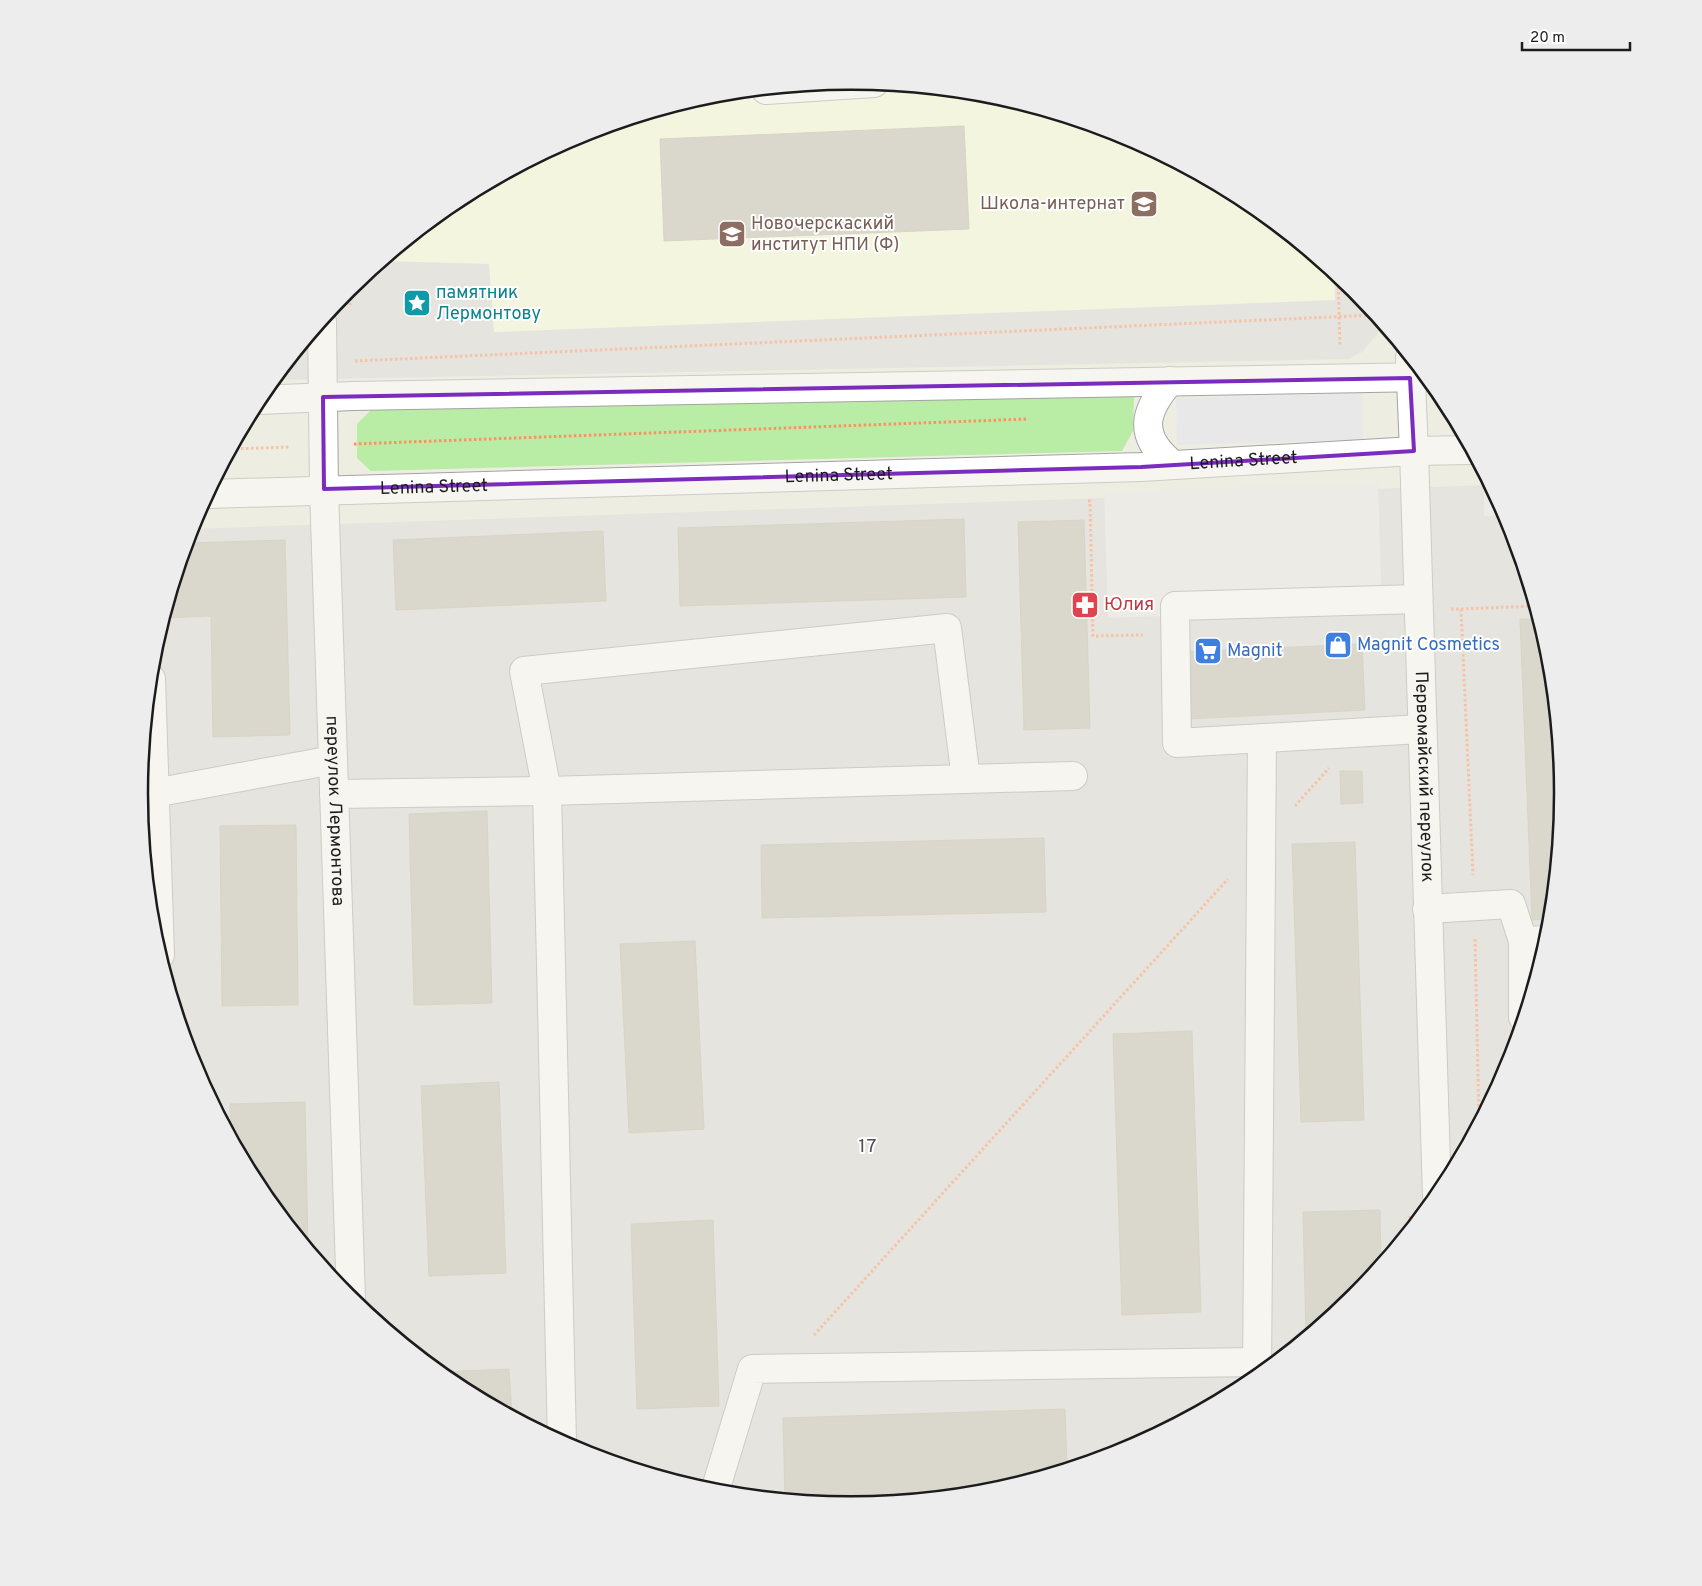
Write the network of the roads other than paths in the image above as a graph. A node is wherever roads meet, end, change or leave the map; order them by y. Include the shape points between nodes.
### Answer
1 (322, 329) edge
2 (1413, 371) edge
3 (1415, 373) edge
4 (1170, 381) junction
5 (323, 397) junction
6 (268, 400) edge
7 (1464, 450) edge
8 (1414, 451) junction
9 (1172, 464) junction
10 (324, 489) junction
11 (215, 494) edge
12 (1418, 605) junction
13 (152, 727) edge
14 (1421, 729) junction
15 (1262, 738) junction
16 (333, 760) junction
17 (1073, 776) dead end
18 (966, 779) junction
19 (547, 791) junction
20 (154, 793) junction
21 (334, 794) junction
22 (158, 909) edge
23 (1427, 909) junction
24 (1535, 941) edge
25 (1529, 978) edge
26 (1437, 1183) edge
27 (351, 1286) edge
28 (1257, 1367) edge
29 (1254, 1369) edge
30 (562, 1433) edge
31 (718, 1483) edge

1 - 5 street, переулок Лермонтова
2 - 4 street via 1342,379
3 - 8 street, Первомайский переулок
4 - 5 street
4 - 9 street via 1152,404 1147,424 1152,443
5 - 6 street
5 - 10 street, переулок Лермонтова
7 - 8 street, Lenina Street
8 - 9 street, Lenina Street
8 - 12 street, Первомайский переулок
9 - 10 street, Lenina Street
10 - 11 street, Lenina Street
10 - 16 street, переулок Лермонтова
12 - 14 street, Первомайский переулок
12 - 15 street via 1175,606 1177,743
13 - 20 street
14 - 15 street
14 - 23 street, Первомайский переулок
15 - 28 street
16 - 20 street
16 - 21 street, переулок Лермонтова
17 - 18 street
18 - 19 street
18 - 19 street via 947,628 524,671
19 - 21 street
19 - 30 street
20 - 22 street
21 - 27 street, переулок Лермонтова
23 - 24 street via 1510,904
23 - 26 street, Первомайский переулок
24 - 25 street
29 - 31 street via 752,1369

